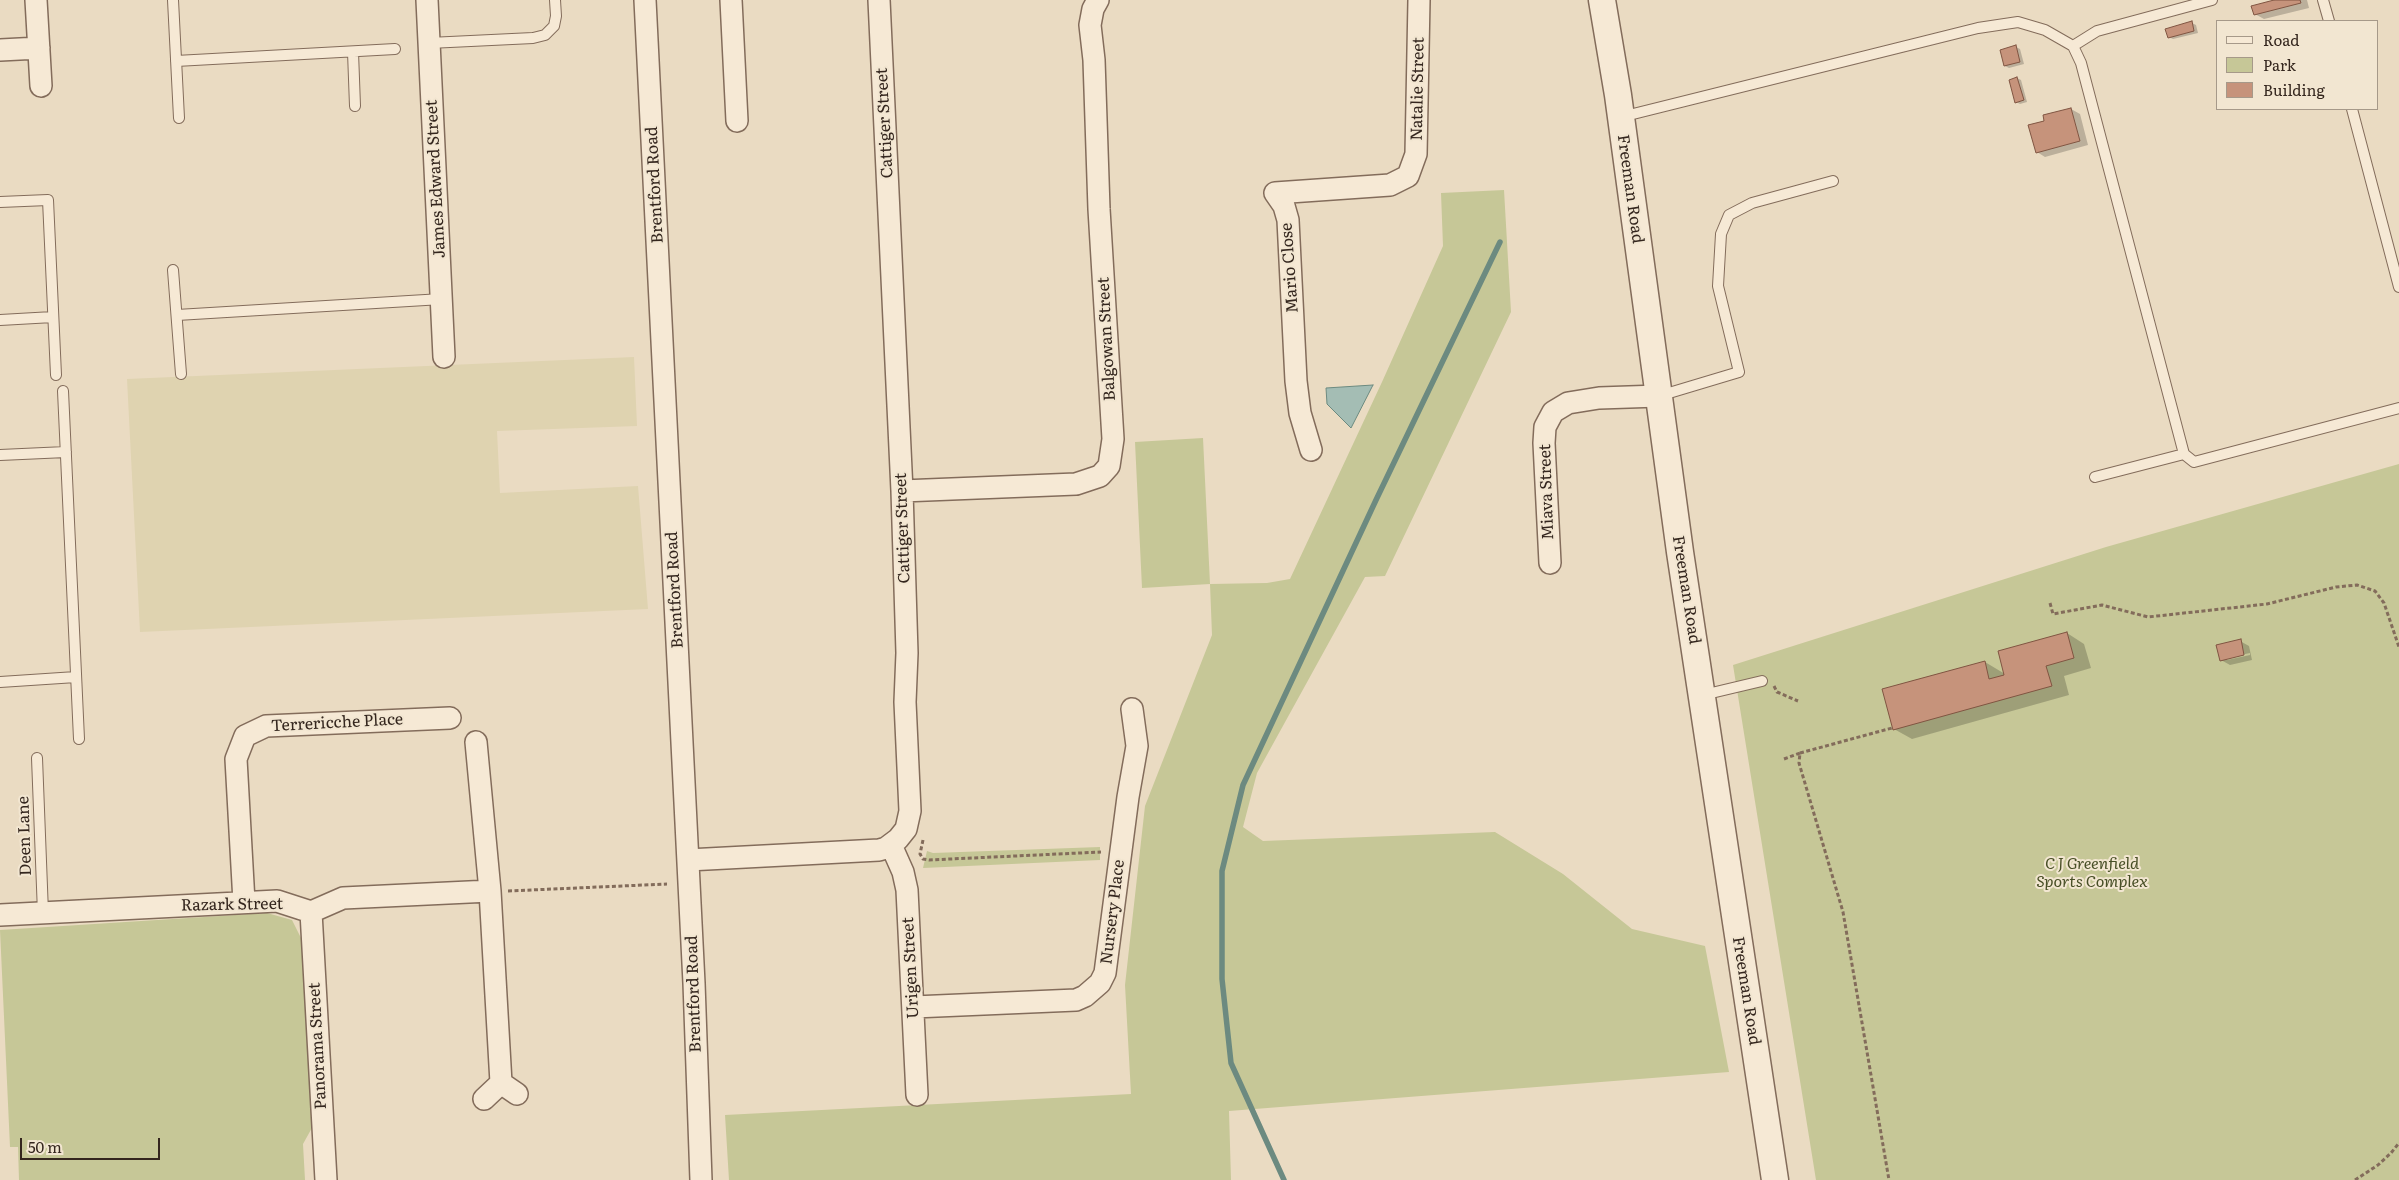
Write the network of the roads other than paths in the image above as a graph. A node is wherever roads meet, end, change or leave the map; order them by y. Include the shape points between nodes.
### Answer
1 (36, 0) edge
2 (173, 0) edge
3 (427, 0) edge
4 (555, 0) edge
5 (645, 0) edge
6 (731, 0) edge
7 (880, 0) edge
8 (1098, 0) edge
9 (1420, 0) edge
10 (1602, 0) edge
11 (2212, 0) edge
12 (2323, 0) edge
13 (2329, 20) edge
14 (429, 43) junction
15 (2073, 46) junction
16 (38, 48) junction
17 (395, 49) dead end
18 (0, 50) edge
19 (353, 52) junction
20 (176, 62) junction
21 (41, 86) dead end
22 (355, 106) dead end
23 (2352, 110) edge
24 (1620, 117) junction
25 (179, 118) dead end
26 (738, 121) dead end
27 (1408, 176) joint
28 (1833, 181) dead end
29 (0, 202) edge
30 (173, 270) dead end
31 (2399, 287) edge
32 (442, 299) junction
33 (177, 314) junction
34 (53, 317) junction
35 (0, 320) edge
36 (444, 357) dead end
37 (181, 374) dead end
38 (56, 375) dead end
39 (64, 390) dead end
40 (1658, 396) junction
41 (2399, 408) edge
42 (1311, 450) dead end
43 (66, 452) junction
44 (2184, 454) junction
45 (0, 455) edge
46 (2095, 477) dead end
47 (902, 491) junction
48 (1550, 563) dead end
49 (76, 678) junction
50 (1762, 681) road end
51 (0, 682) edge
52 (1702, 696) junction
53 (1132, 709) dead end
54 (450, 718) dead end
55 (79, 739) dead end
56 (476, 742) dead end
57 (37, 758) dead end
58 (891, 845) junction
59 (688, 860) junction
60 (490, 891) junction
61 (244, 902) junction
62 (311, 912) junction
63 (43, 913) junction
64 (0, 915) edge
65 (914, 1008) junction
66 (916, 1095) dead end
67 (484, 1099) dead end
68 (326, 1180) edge
69 (701, 1180) edge
70 (1775, 1180) edge

1 - 16 street
2 - 20 lane
3 - 14 street, James Edward Street
4 - 14 lane via 554,26 545,35
5 - 59 street, Brentford Road
6 - 26 street
7 - 47 street, Cattiger Street
8 - 47 street, Balgowan Street via 1090,25 1113,439 1109,466 1100,476 1076,484
9 - 27 street, Natalie Street via 1416,154
10 - 24 street, Freeman Road
11 - 15 lane via 2097,31
12 - 13 lane
14 - 32 street, James Edward Street
15 - 24 lane via 2045,30 2018,22 1999,24
15 - 44 lane via 2081,64
16 - 18 street
16 - 21 street
17 - 19 lane
19 - 20 lane
19 - 22 lane
20 - 25 lane
23 - 31 lane via 2376,185
24 - 40 street, Freeman Road
27 - 42 street, Mario Close via 1390,185 1275,193 1288,220 1296,381 1300,413
28 - 40 lane via 1752,203 1729,215 1721,234 1718,286 1739,372
29 - 34 lane via 48,200
30 - 33 lane
32 - 33 lane
32 - 36 street, James Edward Street
33 - 37 lane
34 - 35 lane
34 - 38 lane
39 - 43 lane
40 - 48 street, Miava Street via 1599,398 1568,403 1553,412 1545,427 1544,442
40 - 52 street, Freeman Road
41 - 44 lane via 2194,462
43 - 45 lane
43 - 49 lane
44 - 46 lane
47 - 58 street, Cattiger Street via 910,811 906,828
49 - 51 lane
49 - 55 lane
50 - 52 lane
52 - 70 street, Freeman Road
53 - 65 street, Nursery Place via 1137,746 1105,973 1093,991 1076,1000
54 - 61 street, Terrericche Place via 266,726 245,736 236,759
56 - 60 street
57 - 63 lane, Deen Lane
58 - 59 street via 858,852
58 - 65 street, Urigen Street via 907,890
59 - 69 street, Brentford Road
60 - 62 street via 343,898
60 - 67 street via 509,1088
61 - 62 street, Razark Street via 277,901
61 - 63 street, Razark Street
62 - 68 street, Panorama Street
63 - 64 street, Razark Street
65 - 66 street, Urigen Street

